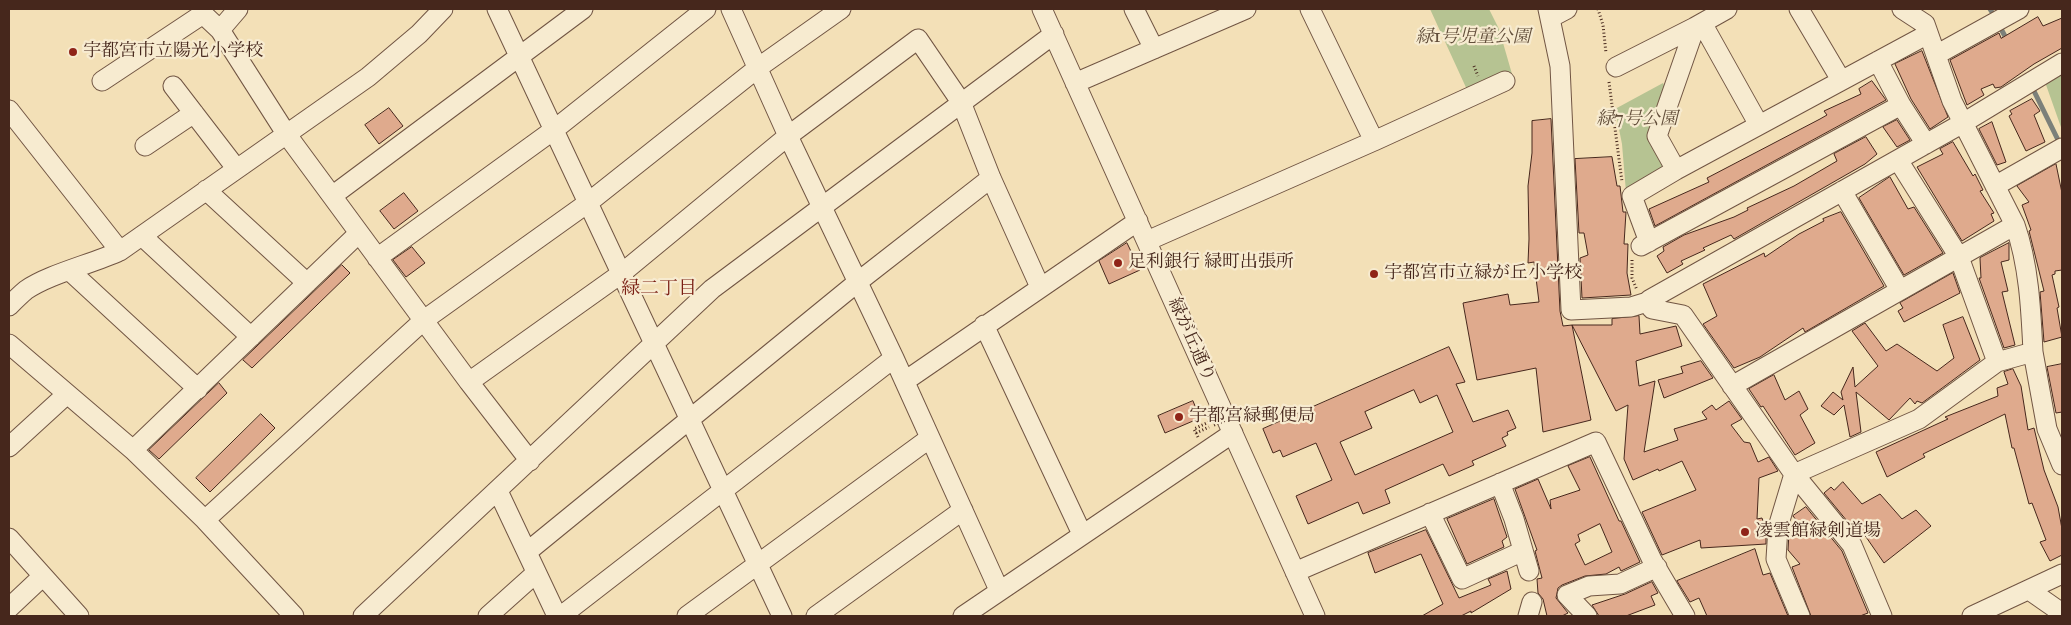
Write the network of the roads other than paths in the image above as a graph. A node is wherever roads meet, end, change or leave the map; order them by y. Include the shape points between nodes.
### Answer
1 (238, 9) edge
2 (444, 9) edge
3 (497, 9) edge
4 (583, 9) edge
5 (706, 9) edge
6 (730, 9) edge
7 (841, 9) edge
8 (1042, 9) edge
9 (1134, 9) edge
10 (1246, 9) edge
11 (1310, 9) edge
12 (1567, 9) edge
13 (1727, 9) edge
14 (1799, 9) edge
15 (1902, 9) edge
16 (2019, 9) edge
17 (1549, 14) edge
18 (1698, 25) junction
19 (220, 30) junction
20 (1054, 34) junction
21 (1928, 34) junction
22 (1154, 49) junction
23 (1936, 55) junction
24 (521, 56) junction
25 (1878, 61) junction
26 (2062, 63) edge
27 (758, 67) junction
28 (1610, 68) road end
29 (102, 80) dead end
30 (1841, 80) junction
31 (1506, 81) dead end
32 (1075, 83) junction
33 (173, 86) dead end
34 (960, 102) junction
35 (1901, 105) junction
36 (9, 110) edge
37 (194, 113) junction
38 (1963, 123) junction
39 (1759, 125) junction
40 (555, 130) junction
41 (287, 135) junction
42 (788, 136) junction
43 (1374, 141) junction
44 (1926, 144) junction
45 (145, 146) dead end
46 (2057, 151) edge
47 (1898, 160) junction
48 (236, 168) junction
49 (1676, 170) junction
50 (991, 178) junction
51 (1995, 186) junction
52 (206, 190) junction
53 (1842, 192) junction
54 (332, 196) junction
55 (589, 202) junction
56 (823, 208) junction
57 (1138, 221) junction
58 (2015, 225) junction
59 (359, 232) junction
60 (142, 236) junction
61 (1147, 241) junction
62 (120, 251) junction
63 (1958, 257) junction
64 (377, 258) junction
65 (70, 271) junction
66 (622, 273) junction
67 (859, 281) junction
68 (307, 283) junction
69 (1040, 287) junction
70 (1900, 290) junction
71 (1648, 304) junction
72 (9, 306) edge
73 (424, 320) junction
74 (984, 325) junction
75 (251, 337) junction
76 (9, 344) edge
77 (655, 344) junction
78 (2033, 352) junction
79 (894, 358) junction
80 (1997, 362) junction
81 (905, 381) junction
82 (469, 382) junction
83 (1732, 386) junction
84 (198, 389) junction
85 (67, 394) junction
86 (690, 420) junction
87 (2055, 425) edge
88 (1233, 433) junction
89 (930, 438) junction
90 (9, 447) edge
91 (133, 450) junction
92 (530, 461) junction
93 (2062, 465) edge
94 (1794, 474) junction
95 (1500, 482) junction
96 (723, 489) junction
97 (498, 491) junction
98 (963, 510) junction
99 (1430, 513) junction
100 (205, 520) junction
101 (1082, 534) junction
102 (9, 538) edge
103 (1523, 551) junction
104 (527, 552) junction
105 (757, 563) junction
106 (1657, 567) junction
107 (1529, 571) dead end
108 (1295, 572) junction
109 (536, 573) junction
110 (2062, 574) edge
111 (43, 576) junction
112 (999, 590) junction
113 (2029, 590) junction
114 (9, 608) edge
115 (2062, 613) edge
116 (79, 616) edge
117 (294, 616) edge
118 (363, 616) edge
119 (488, 616) edge
120 (557, 616) edge
121 (561, 616) edge
122 (687, 616) edge
123 (782, 616) edge
124 (816, 616) edge
125 (963, 616) edge
126 (1315, 616) edge
127 (1587, 616) edge
128 (1685, 616) edge
129 (1800, 616) edge
130 (1882, 616) edge
131 (1972, 616) edge

1 - 19 street
2 - 41 street via 368,77
3 - 24 street
4 - 24 street
5 - 40 street
6 - 27 street
7 - 27 street
8 - 20 street, 緑が丘通り
9 - 22 street
10 - 22 street
11 - 43 street
12 - 17 street
13 - 18 street
14 - 30 street
15 - 21 street via 1925,24
16 - 23 street
17 - 71 street via 1560,66 1571,310
18 - 28 street
18 - 39 street
18 - 49 street via 1657,136
19 - 29 street via 202,14
19 - 41 street
20 - 32 street, 緑が丘通り
20 - 34 street
21 - 23 street
21 - 25 street
22 - 32 street
23 - 38 street
24 - 40 street
24 - 54 street
25 - 30 street
25 - 35 street
26 - 38 street
27 - 42 street
27 - 55 street
30 - 39 street
31 - 43 street
32 - 57 street, 緑が丘通り
33 - 37 street
34 - 42 street via 918,39
34 - 50 street
34 - 56 street
35 - 44 street
35 - 49 street via 1641,246 1632,196
36 - 62 street
37 - 45 street
37 - 48 street
38 - 44 street
38 - 51 street
39 - 49 street
40 - 55 street
40 - 64 street
41 - 48 street
41 - 54 street
42 - 56 street
42 - 66 street
43 - 61 street
44 - 47 street
46 - 51 street
47 - 53 street
47 - 63 street
48 - 52 street
50 - 67 street
50 - 69 street
51 - 58 street
52 - 60 street
52 - 68 street
53 - 70 street
53 - 71 street
54 - 59 street
55 - 66 street
55 - 73 street
56 - 67 street
56 - 77 street via 712,290
57 - 61 street, 緑が丘通り
57 - 69 street
58 - 63 street
58 - 78 street via 2030,306
59 - 64 street
59 - 68 street
60 - 62 street
60 - 75 street
61 - 88 street, 緑が丘通り
62 - 65 street
63 - 70 street
63 - 80 street
64 - 73 street
65 - 72 street via 26,290
65 - 84 street
66 - 77 street
66 - 82 street
67 - 79 street
67 - 86 street
68 - 75 street
69 - 74 street
70 - 83 street
71 - 83 street via 1683,315
73 - 82 street
73 - 100 street
74 - 81 street
74 - 101 street
75 - 84 street
76 - 85 street
77 - 86 street
77 - 92 street
78 - 80 street
78 - 87 street
79 - 81 street
79 - 96 street
80 - 94 street via 1919,420
81 - 89 street
82 - 92 street
83 - 94 street
84 - 91 street
85 - 90 street
85 - 91 street
86 - 96 street
86 - 104 street
87 - 93 street
88 - 101 street
88 - 108 street, 緑が丘通り
89 - 98 street
89 - 105 street
91 - 100 street
92 - 97 street
94 - 129 street via 1778,527 1776,559
94 - 130 street via 1852,545
95 - 99 street
95 - 103 street
95 - 106 street via 1596,442
96 - 105 street
96 - 121 street
97 - 104 street
97 - 118 street
98 - 112 street
98 - 124 street
99 - 103 street via 1462,579
99 - 108 street
100 - 117 street
101 - 112 street
102 - 111 street
103 - 107 street
104 - 109 street
105 - 122 street
105 - 123 street
106 - 127 street via 1620,584 1589,586 1567,595
106 - 128 street
108 - 126 street, 緑が丘通り
109 - 119 street
109 - 120 street
110 - 113 street
111 - 114 street
111 - 116 street
112 - 125 street
113 - 115 street
113 - 131 street

